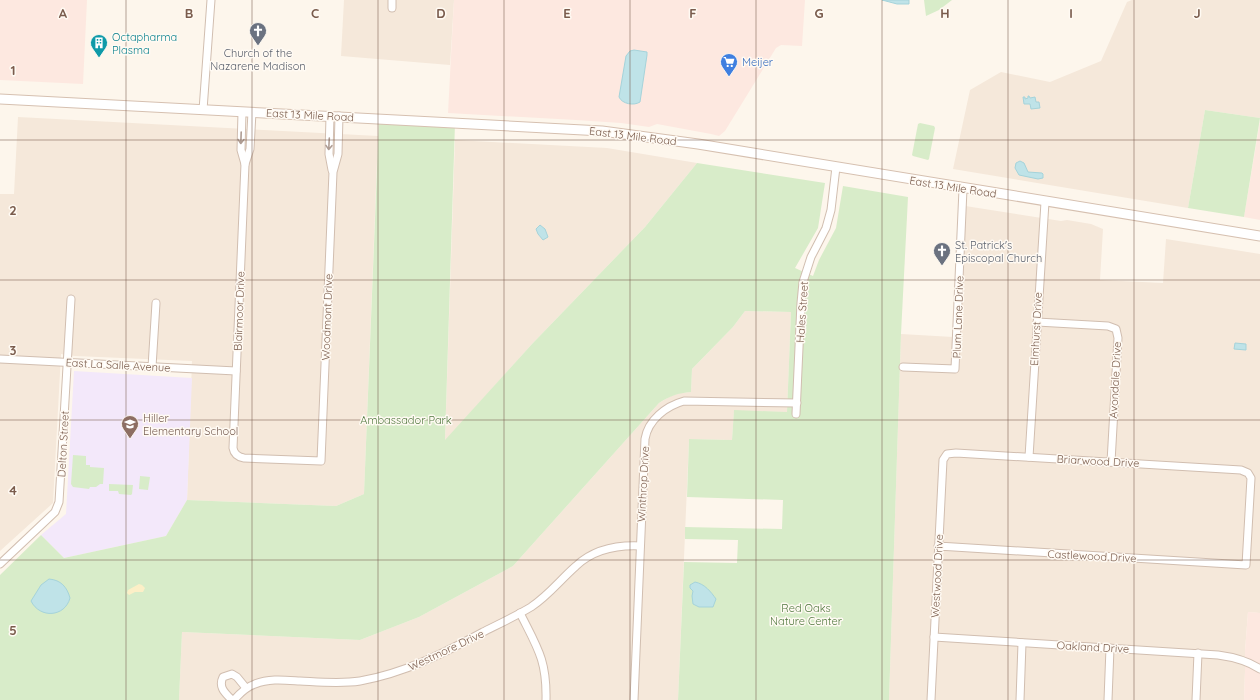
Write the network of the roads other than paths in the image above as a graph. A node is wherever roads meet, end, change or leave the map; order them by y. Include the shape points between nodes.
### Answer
1 (211, 0) edge
2 (392, 0) edge
3 (392, 8) dead end
4 (0, 99) edge
5 (203, 110) junction
6 (247, 112) junction
7 (335, 116) junction
8 (836, 167) junction
9 (963, 189) junction
10 (1045, 202) junction
11 (1260, 236) edge
12 (71, 299) dead end
13 (156, 304) dead end
14 (1037, 322) junction
15 (0, 359) edge
16 (67, 363) junction
17 (152, 367) junction
18 (904, 367) dead end
19 (236, 371) junction
20 (797, 403) junction
21 (796, 414) dead end
22 (947, 454) joint
23 (238, 456) joint
24 (1029, 457) junction
25 (1111, 462) junction
26 (640, 546) junction
27 (938, 546) junction
28 (0, 564) edge
29 (1246, 565) joint
30 (520, 613) junction
31 (934, 637) junction
32 (1022, 643) junction
33 (1110, 648) junction
34 (1198, 654) junction
35 (1252, 664) junction
36 (1260, 664) edge
37 (1260, 669) edge
38 (246, 688) junction
39 (233, 700) edge
40 (546, 700) edge
41 (634, 700) edge
42 (931, 700) edge
43 (1020, 700) edge
44 (1108, 700) edge
45 (1196, 700) edge

1 - 5 street
2 - 3 street
4 - 5 main road, East 13 Mile Road
5 - 6 main road, East 13 Mile Road
6 - 7 main road, East 13 Mile Road
6 - 19 street, Blairmoor Drive via 241,150 245,164
7 - 8 main road, East 13 Mile Road via 602,131
7 - 23 street, Woodmont Drive via 329,154 333,172 321,461
8 - 9 main road, East 13 Mile Road
8 - 20 street, Hales Street via 827,224 803,282
9 - 10 main road, East 13 Mile Road
9 - 18 street, Plum Lane Drive via 955,369
10 - 11 main road, East 13 Mile Road
10 - 14 street, Elmhurst Drive
12 - 16 street, Delton Street
13 - 17 street
14 - 24 street, Elmhurst Drive
14 - 25 street, Avondale Drive via 1108,326 1116,329 1118,338
15 - 16 street, East La Salle Avenue
16 - 17 street, East La Salle Avenue
16 - 28 street, Delton Street via 58,506 55,512
17 - 19 street, East La Salle Avenue
19 - 23 street, Blairmoor Drive via 234,448
20 - 21 street, Hales Street
20 - 26 street, Winthrop Drive via 684,401 666,408 646,432
22 - 24 street, Briarwood Drive
22 - 27 street, Westwood Drive via 943,460
24 - 25 street, Briarwood Drive
25 - 29 street, Briarwood Drive via 1241,470 1248,473 1251,483
26 - 30 street, Westmore Drive via 602,550 590,556 548,594
26 - 41 street, Winthrop Drive
27 - 29 street, Castlewood Drive
27 - 31 street, Westwood Drive
30 - 38 street, Westmore Drive via 418,665 386,676 339,682 271,680
30 - 40 street via 538,646 543,662
31 - 32 street, Oakland Drive
31 - 42 street, Westwood Drive
32 - 33 street, Oakland Drive
32 - 43 street
33 - 34 street, Oakland Drive
33 - 44 street
34 - 35 street, Oakland Drive via 1229,657
34 - 45 street
35 - 36 street, Oakland Drive
35 - 37 street, Oakland Drive
38 - 39 street, Westmore Drive
38 - 39 street via 232,674 223,677 221,688

